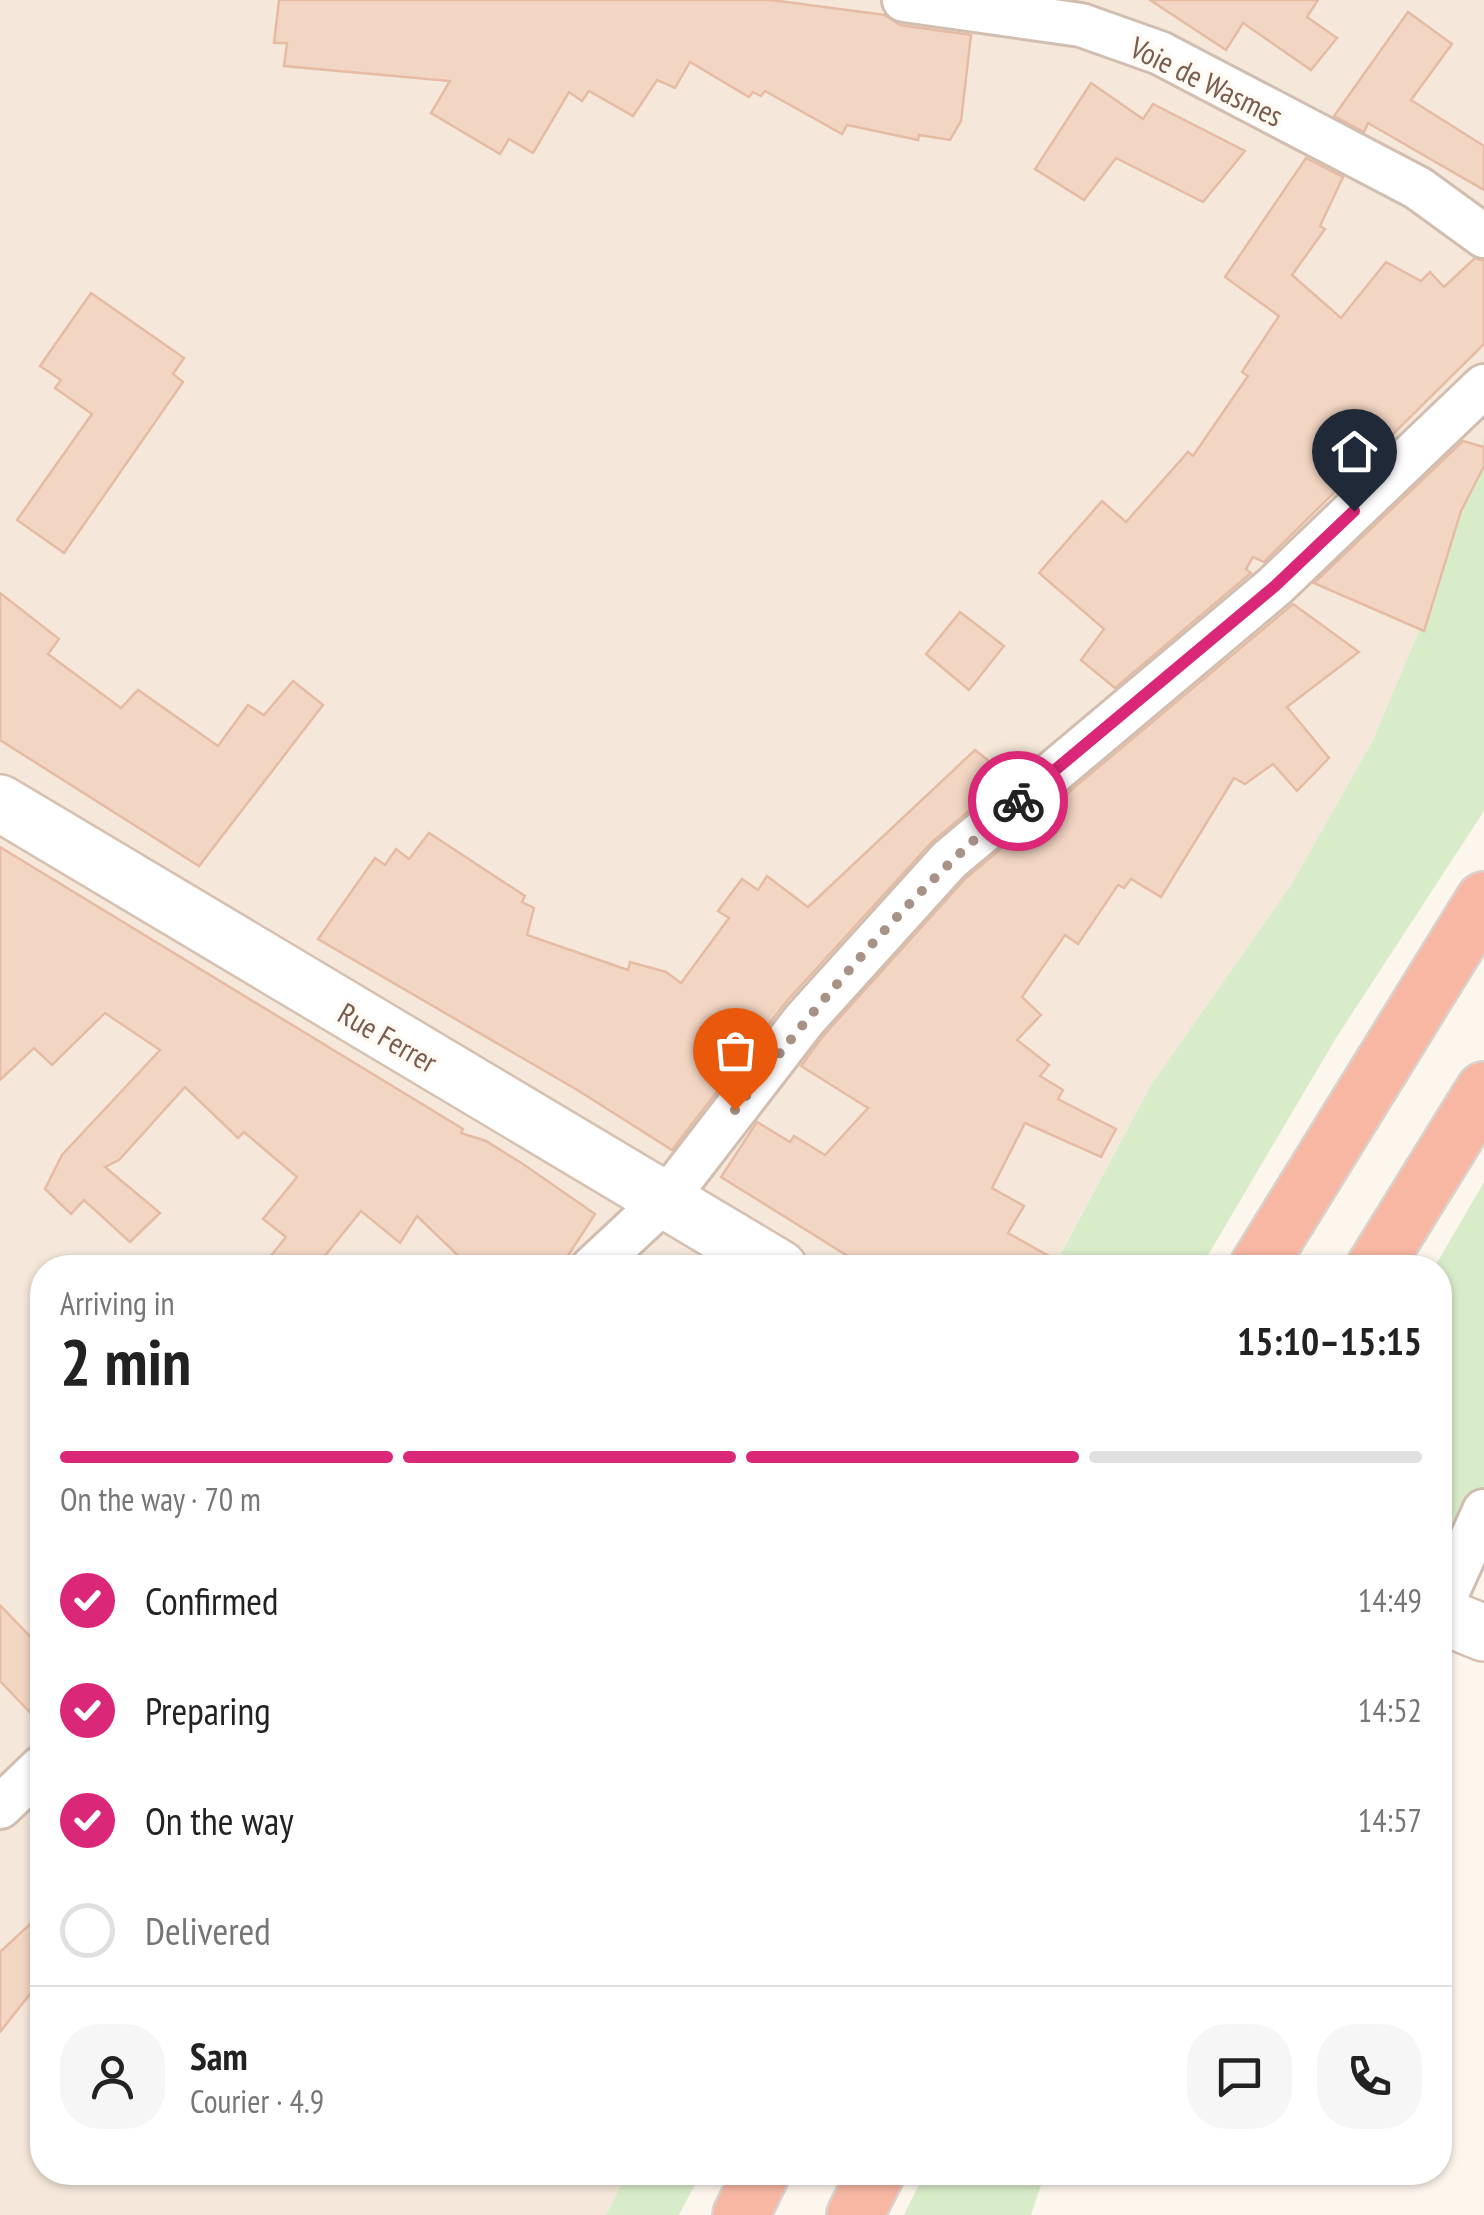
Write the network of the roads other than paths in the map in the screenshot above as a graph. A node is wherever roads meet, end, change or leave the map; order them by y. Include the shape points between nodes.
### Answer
1 (904, 0) edge
2 (1484, 236) edge
3 (1484, 386) edge
4 (0, 803) edge
5 (1484, 900) edge
6 (1484, 1090) edge
7 (666, 1199) junction
8 (606, 1255) edge
9 (758, 1255) edge
10 (1264, 1255) edge
11 (1382, 1255) edge
12 (1484, 1512) edge
13 (1452, 1585) edge
14 (1452, 1618) edge
15 (1484, 1633) edge
16 (30, 1778) edge
17 (0, 1807) edge
18 (756, 2185) edge
19 (870, 2185) edge
20 (741, 2215) edge
21 (855, 2215) edge

1 - 2 street, Voie de Wasmes via 1080,25 1160,53 1418,188
3 - 7 street via 1275,586 949,860 805,1019
4 - 7 street, Rue Ferrer
5 - 10 highway
6 - 11 highway
7 - 8 street
7 - 9 street, Rue Ferrer
12 - 13 street
14 - 15 street
16 - 17 street
18 - 20 highway
19 - 21 highway

